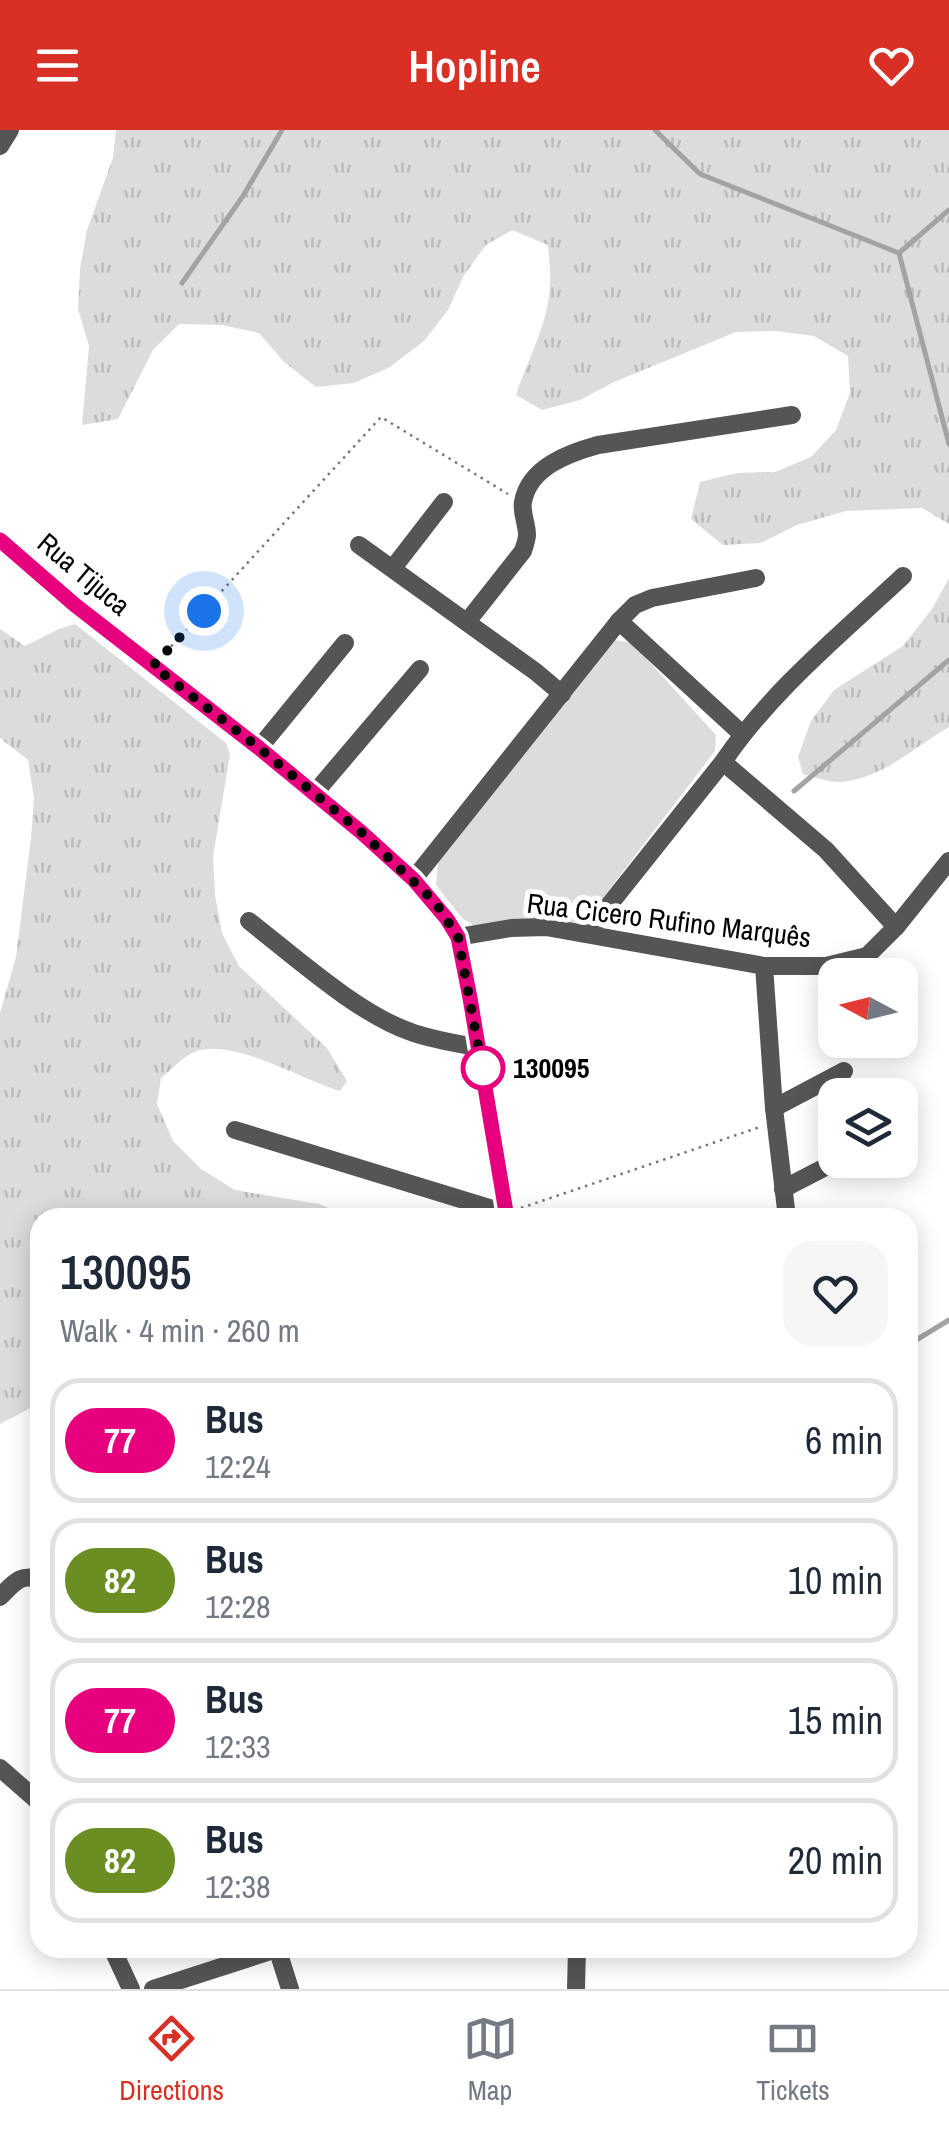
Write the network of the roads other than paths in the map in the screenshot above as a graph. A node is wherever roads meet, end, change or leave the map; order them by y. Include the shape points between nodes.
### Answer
1 (10, 130) edge
2 (0, 146) edge
3 (792, 415) dead end
4 (444, 502) dead end
5 (0, 540) edge
6 (359, 546) dead end
7 (392, 568) junction
8 (903, 576) dead end
9 (756, 578) dead end
10 (619, 621) junction
11 (467, 622) junction
12 (345, 643) dead end
13 (420, 669) dead end
14 (562, 694) junction
15 (742, 734) junction
16 (259, 748) junction
17 (723, 762) junction
18 (313, 794) junction
19 (949, 861) edge
20 (414, 880) junction
21 (249, 921) dead end
22 (896, 927) junction
23 (586, 934) junction
24 (458, 937) junction
25 (764, 966) junction
26 (480, 1048) junction
27 (844, 1072) dead end
28 (775, 1115) junction
29 (235, 1130) dead end
30 (818, 1170) edge
31 (783, 1188) junction
32 (484, 1208) edge
33 (505, 1208) edge
34 (786, 1208) edge
35 (30, 1576) edge
36 (0, 1597) edge
37 (0, 1768) edge
38 (30, 1794) edge
39 (117, 1958) edge
40 (247, 1958) edge
41 (281, 1958) edge
42 (577, 1958) edge
43 (131, 1989) edge
44 (152, 1989) edge
45 (290, 1989) edge
46 (576, 1989) edge

1 - 2 street
3 - 11 street via 598,445 555,460 522,503 523,551
4 - 7 street
5 - 16 street, Rua Tijuca
6 - 7 street
7 - 11 street
8 - 15 street
9 - 10 street via 652,598
10 - 14 street
10 - 15 street
11 - 14 street
12 - 16 street
13 - 18 street
14 - 20 street
15 - 17 street
16 - 18 street, Rua Tijuca
17 - 22 street via 826,850
17 - 23 street
18 - 20 street, Rua Tijuca
19 - 22 street, Rua Cicero Rufino Marquês
20 - 24 street, Rua Tijuca
21 - 26 street via 394,1025
22 - 25 street, Rua Cicero Rufino Marquês via 867,956 845,963
23 - 24 street, Rua Cicero Rufino Marquês via 546,927
23 - 25 street, Rua Cicero Rufino Marquês
24 - 26 street, Rua Tijuca
25 - 28 street
26 - 33 street, Rua Tijuca
27 - 28 street
28 - 31 street
29 - 32 street
30 - 31 street
31 - 34 street
35 - 36 street
37 - 38 street
39 - 43 street
40 - 44 street
41 - 45 street
42 - 46 street

